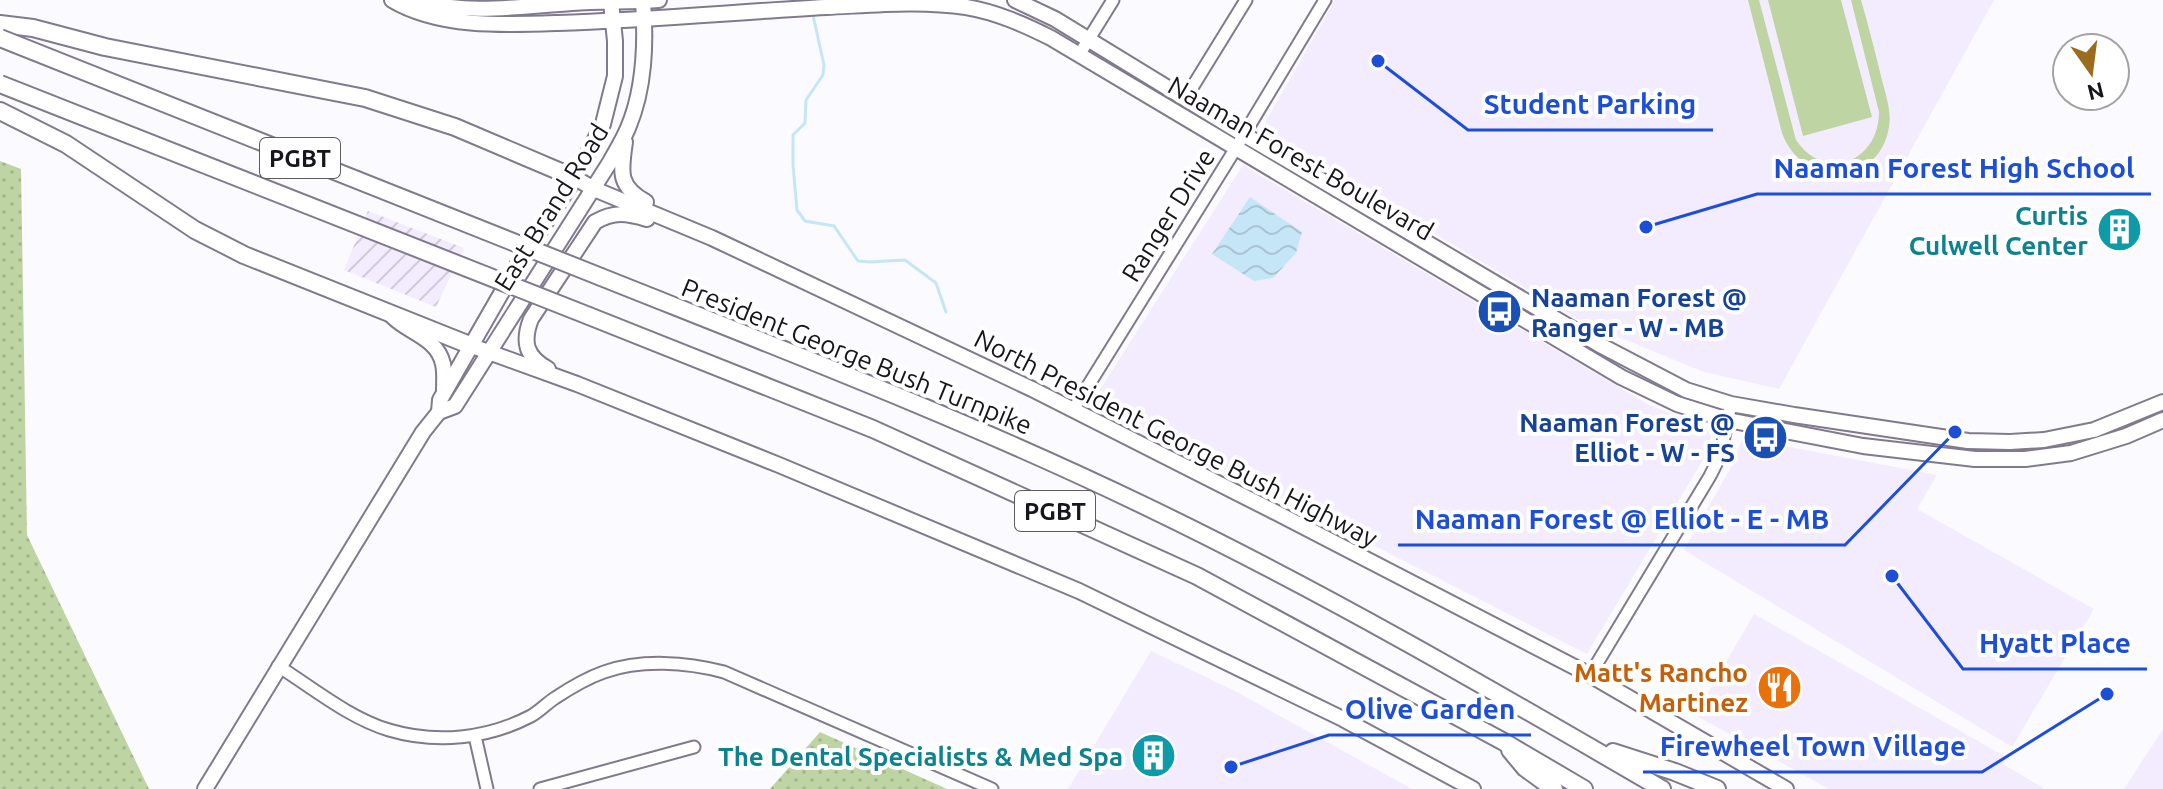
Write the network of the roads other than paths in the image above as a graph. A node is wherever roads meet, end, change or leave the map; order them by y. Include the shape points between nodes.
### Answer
1 (392, 0) edge
2 (412, 0) edge
3 (659, 0) edge
4 (1015, 0) edge
5 (1113, 0) edge
6 (1246, 0) edge
7 (1325, 0) edge
8 (643, 1) edge
9 (611, 2) junction
10 (931, 2) edge
11 (644, 19) junction
12 (613, 21) junction
13 (0, 24) edge
14 (0, 38) edge
15 (1089, 40) junction
16 (1079, 55) junction
17 (0, 84) edge
18 (1185, 99) junction
19 (0, 111) edge
20 (627, 131) junction
21 (1243, 134) junction
22 (1235, 148) junction
23 (575, 178) junction
24 (594, 189) junction
25 (712, 238) junction
26 (388, 313) junction
27 (1598, 344) junction
28 (480, 349) junction
29 (1588, 356) junction
30 (577, 384) junction
31 (444, 392) junction
32 (2163, 402) edge
33 (1731, 404) junction
34 (1073, 410) junction
35 (439, 412) junction
36 (1728, 420) junction
37 (2163, 420) edge
38 (1893, 430) junction
39 (1863, 446) junction
40 (278, 666) junction
41 (1590, 675) junction
42 (475, 736) junction
43 (1504, 742) junction
44 (1582, 742) junction
45 (694, 747) dead end
46 (205, 789) edge
47 (487, 789) edge
48 (540, 789) edge
49 (992, 789) edge
50 (1473, 789) edge
51 (1554, 789) edge
52 (1584, 789) edge
53 (1662, 789) edge
54 (1717, 789) edge
55 (1786, 789) edge

1 - 12 main road, Naaman Forest Boulevard via 404,8 463,21
2 - 9 main road via 473,10
3 - 8 main road
4 - 15 main road, Naaman Forest Boulevard
5 - 15 street
6 - 18 street
7 - 21 street, Ranger Drive
8 - 9 main road
8 - 11 main road, East Brand Road
9 - 12 main road, East Brand Road
10 - 11 main road, Naaman Forest Boulevard
10 - 16 main road, Naaman Forest Boulevard via 1017,21
11 - 12 main road, Naaman Forest Boulevard
11 - 20 main road, East Brand Road via 642,77
12 - 23 main road, East Brand Road via 612,93 603,124
13 - 23 highway via 365,98 455,127
14 - 44 highway, President George Bush Turnpike / PGBT, bridge via 930,409 1117,493 1331,600
15 - 16 street
15 - 18 main road, Naaman Forest Boulevard
16 - 22 main road, Naaman Forest Boulevard
17 - 43 highway, PGBT, bridge via 873,429 1197,576
18 - 21 main road, Naaman Forest Boulevard
19 - 26 highway via 66,144 195,230
20 - 24 main road, East Brand Road
20 - 25 main road via 622,175 632,195 706,230
21 - 22 street, Ranger Drive
21 - 27 main road, Naaman Forest Boulevard
22 - 29 main road, Naaman Forest Boulevard
22 - 34 street, Ranger Drive
23 - 24 main road, North President George Bush Highway
23 - 28 main road, East Brand Road via 518,264
24 - 25 main road, North President George Bush Highway
24 - 28 main road, East Brand Road
25 - 30 main road via 623,214 608,214 595,222 525,334 535,359
25 - 34 main road, North President George Bush Highway
26 - 28 highway
26 - 31 main road via 437,349
27 - 29 main road
27 - 33 main road, Naaman Forest Boulevard via 1686,390
28 - 30 main road
28 - 31 main road, East Brand Road
28 - 35 main road, East Brand Road via 455,406
29 - 36 main road, Naaman Forest Boulevard via 1677,404
30 - 50 main road via 1079,591 1343,719
31 - 35 main road, East Brand Road
32 - 38 main road, Naaman Forest Boulevard via 2094,430 2044,440 1968,441
33 - 36 street
33 - 38 main road, Naaman Forest Boulevard
34 - 41 main road, North President George Bush Highway
35 - 40 main road, East Brand Road
36 - 39 main road, Naaman Forest Boulevard
36 - 41 street via 1710,476
37 - 39 main road, Naaman Forest Boulevard via 2099,446 2025,459
38 - 39 main road
40 - 42 street via 387,729 415,736
40 - 46 main road, East Brand Road
41 - 55 main road, North President George Bush Highway
42 - 47 street
42 - 49 street via 533,715 605,672 649,664 700,666
43 - 51 highway via 1525,768
43 - 52 highway, PGBT
44 - 53 highway, President George Bush Turnpike / PGBT
44 - 54 highway
45 - 48 street

